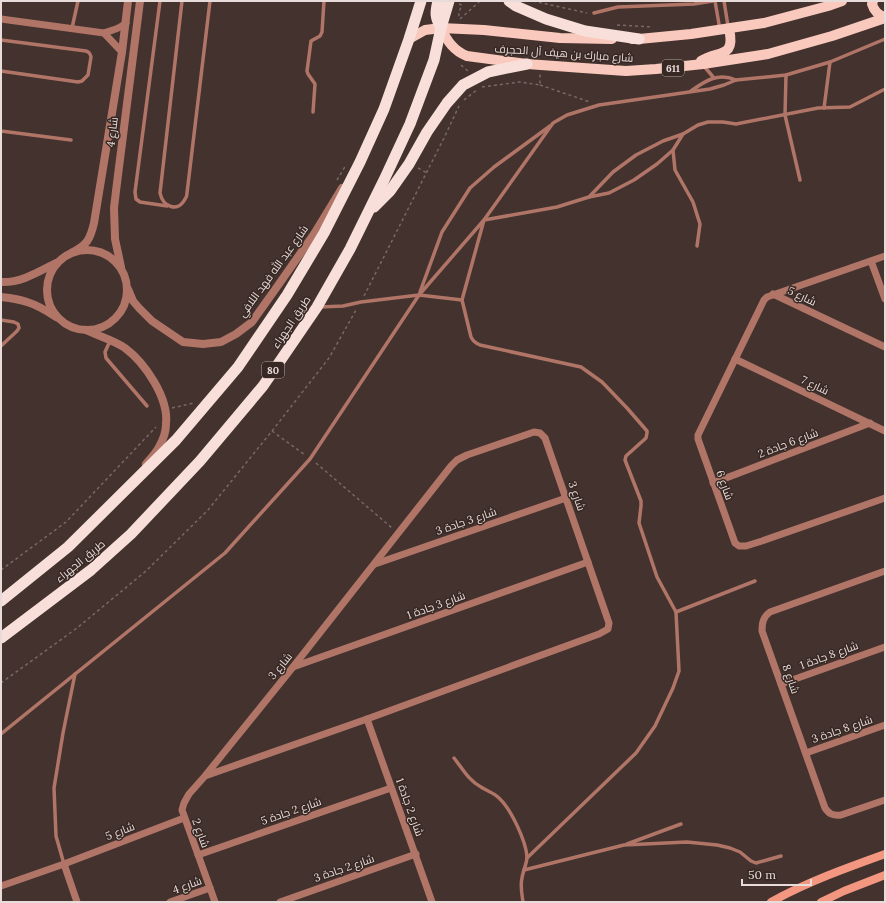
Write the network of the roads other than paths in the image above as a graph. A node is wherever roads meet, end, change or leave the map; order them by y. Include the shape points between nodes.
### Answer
1 (78, 1) edge
2 (128, 1) edge
3 (140, 1) edge
4 (160, 1) edge
5 (182, 1) edge
6 (210, 1) edge
7 (324, 1) edge
8 (421, 1) edge
9 (449, 1) edge
10 (509, 1) edge
11 (714, 1) edge
12 (724, 1) edge
13 (842, 1) edge
14 (873, 1) edge
15 (440, 8) edge
16 (594, 13) road end
17 (885, 17) edge
18 (1, 19) edge
19 (126, 23) junction
20 (72, 28) junction
21 (441, 28) junction
22 (724, 30) junction
23 (104, 33) junction
24 (409, 39) junction
25 (639, 39) junction
26 (885, 39) edge
27 (1, 40) edge
28 (122, 52) junction
29 (830, 62) junction
30 (527, 64) junction
31 (699, 65) junction
32 (1, 71) edge
33 (786, 74) junction
34 (714, 78) junction
35 (736, 80) junction
36 (885, 89) edge
37 (690, 91) junction
38 (824, 108) junction
39 (313, 112) dead end
40 (785, 115) junction
41 (553, 123) junction
42 (1, 131) edge
43 (684, 134) junction
44 (71, 140) dead end
45 (368, 144) junction
46 (673, 150) junction
47 (800, 180) dead end
48 (588, 197) junction
49 (168, 206) junction
50 (368, 213) junction
51 (484, 220) junction
52 (697, 246) dead end
53 (71, 253) junction
54 (885, 256) edge
55 (871, 261) junction
56 (58, 262) junction
57 (121, 267) junction
58 (1, 282) edge
59 (128, 289) junction
60 (773, 294) junction
61 (418, 295) junction
62 (1, 297) edge
63 (885, 299) edge
64 (462, 300) junction
65 (317, 307) junction
66 (59, 319) junction
67 (1, 320) edge
68 (85, 330) junction
69 (110, 341) junction
70 (1, 346) edge
71 (885, 347) edge
72 (735, 359) junction
73 (147, 406) dead end
74 (870, 423) junction
75 (885, 431) edge
76 (713, 483) junction
77 (566, 498) junction
78 (885, 498) edge
79 (109, 506) junction
80 (588, 562) junction
81 (374, 565) junction
82 (885, 571) edge
83 (755, 581) dead end
84 (1, 601) edge
85 (676, 612) junction
86 (1, 638) edge
87 (885, 647) edge
88 (293, 667) junction
89 (75, 674) junction
90 (781, 684) junction
91 (367, 718) junction
92 (885, 725) edge
93 (1, 734) edge
94 (806, 753) junction
95 (454, 758) dead end
96 (205, 776) junction
97 (391, 788) junction
98 (885, 800) edge
99 (184, 818) junction
100 (681, 824) dead end
101 (624, 845) junction
102 (198, 854) junction
103 (416, 854) junction
104 (885, 854) edge
105 (781, 856) dead end
106 (527, 858) junction
107 (64, 864) junction
108 (524, 870) junction
109 (885, 875) edge
110 (1, 886) edge
111 (210, 888) junction
112 (77, 902) edge
113 (170, 902) edge
114 (215, 902) edge
115 (280, 902) edge
116 (432, 902) edge
117 (523, 902) edge
118 (771, 902) edge
119 (822, 902) edge

1 - 20 lane
2 - 19 street, شارع 4
3 - 57 street, شارع 4 via 114,208 115,239
4 - 49 lane via 135,192 136,199 140,202
5 - 49 lane via 160,193 161,199
6 - 49 lane via 188,193 182,204 176,207
7 - 39 lane via 322,32 312,41 307,71 315,84
8 - 24 highway, طريق الجهراء
9 - 15 highway
10 - 25 highway via 546,19 585,31
11 - 16 lane via 618,7
11 - 22 lane
12 - 22 lane
13 - 22 main road, شارع مبارك بن هيف آل الحجرف via 764,23
14 - 17 main road via 874,10
15 - 21 highway via 436,18
17 - 31 main road, شارع مبارك بن هيف آل الحجرف / 611 via 832,36 768,54
18 - 20 street
19 - 23 street
19 - 28 street, شارع 4
20 - 23 street
21 - 24 main road, شارع مبارك بن هيف آل الحجرف via 425,30
21 - 25 main road, شارع مبارك بن هيف آل الحجرف via 460,24 484,30 560,38
21 - 30 main road, شارع مبارك بن هيف آل الحجرف / 611 via 447,40 462,54 473,58
21 - 50 highway, طريق الجهراء / 80 via 434,60 410,124
22 - 25 main road, شارع مبارك بن هيف آل الحجرف
22 - 31 main road via 731,38 729,48 725,52 704,59
23 - 28 street
24 - 45 highway, طريق الجهراء via 384,109
26 - 29 lane
27 - 32 lane via 86,50 90,54 88,75 78,82
28 - 53 street, شارع 4 via 91,236
29 - 33 lane
29 - 38 lane
30 - 31 main road, شارع مبارك بن هيف آل الحجرف / 611 via 626,71
30 - 50 highway via 488,72 463,85 427,132 390,191
31 - 34 lane
33 - 35 lane
33 - 40 lane
34 - 35 lane via 728,77
34 - 37 lane via 706,80
35 - 37 lane via 710,89
36 - 38 lane via 850,107
37 - 41 lane via 598,105 567,115
38 - 40 lane
40 - 43 lane via 736,124 708,122
40 - 47 lane
41 - 51 lane
41 - 61 lane via 470,188 442,232
42 - 44 lane
43 - 46 lane
43 - 48 lane via 663,141 636,155 613,172
45 - 59 street, شارع عبد الله فهد اللافي via 301,253 252,322 236,334 221,342 183,342 152,321 136,304
45 - 79 highway, طريق الجهراء via 324,233 238,367 176,440
46 - 48 lane via 634,180 609,192
46 - 52 lane via 675,170 693,202 700,224
48 - 51 lane via 557,207
50 - 65 highway, طريق الجهراء / 80
51 - 61 lane
51 - 64 lane
53 - 56 street
53 - 57 street via 84,250 98,251 111,257
54 - 55 street, شارع 5
55 - 60 street, شارع 5
55 - 63 street
56 - 58 street via 25,278
56 - 66 street via 47,284 47,297 51,309
57 - 59 street
59 - 68 street via 126,302 120,314 98,329
60 - 71 street, شارع 5
60 - 72 street, شارع 6 via 764,300
61 - 64 lane
61 - 65 lane via 343,306
61 - 89 lane via 310,459 225,553
62 - 66 street via 38,306
64 - 85 lane via 471,337 476,344 581,367 602,382 647,431 646,438 626,456 625,460 641,501 639,523 657,577
65 - 86 highway, طريق الجهراء / 80 via 263,386 200,461 130,534 91,570
66 - 68 street via 75,328
67 - 70 lane via 14,322 19,328
68 - 69 street
69 - 73 lane via 105,352 106,358
69 - 79 street via 124,348 141,363 153,379 166,411 167,423 159,448
72 - 74 street, شارع 7
72 - 76 street, شارع 6 via 698,435 698,443
74 - 75 street, شارع 7
74 - 76 street, شارع 6 جادة 2
76 - 78 street, شارع 6 via 735,543 739,546 762,541
77 - 80 street, شارع 3
77 - 81 street, شارع 3 جادة 3
77 - 81 street, شارع 3 via 545,438 540,433 534,432 466,455 451,466
79 - 84 highway, طريق الجهراء via 68,547
80 - 88 street, شارع 3 جادة 1
80 - 91 street, شارع 3 via 609,623 608,629
81 - 88 street, شارع 3
82 - 90 street, شارع 8 via 784,606 766,615 762,631
83 - 85 lane
85 - 106 lane via 679,671 655,726 636,753
87 - 90 street, شارع 8 جادة 1
88 - 96 street, شارع 3
89 - 93 lane
89 - 107 lane via 54,788 56,836
90 - 94 street, شارع 8
91 - 96 street, شارع 3
91 - 97 street, شارع 2 جادة 1
92 - 94 street, شارع 8 جادة 3
94 - 98 street, شارع 8 via 825,808 832,815 841,815
95 - 106 lane via 480,787 500,798 517,825
96 - 99 street, شارع 2 via 184,803
97 - 102 street, شارع 2 جادة 5
97 - 103 street, شارع 2 جادة 1
99 - 102 street, شارع 2
99 - 107 street, شارع 5
100 - 101 lane
101 - 105 lane via 688,842 717,845 740,852 756,863
101 - 108 lane
102 - 111 street, شارع 2
103 - 115 street, شارع 2 جادة 3
103 - 116 street, شارع 2 جادة 1
104 - 118 main road via 844,868
106 - 108 lane
107 - 110 street, شارع 5
107 - 112 street
108 - 117 lane via 521,880
109 - 119 main road
111 - 113 street, شارع 4
111 - 114 street, شارع 2

